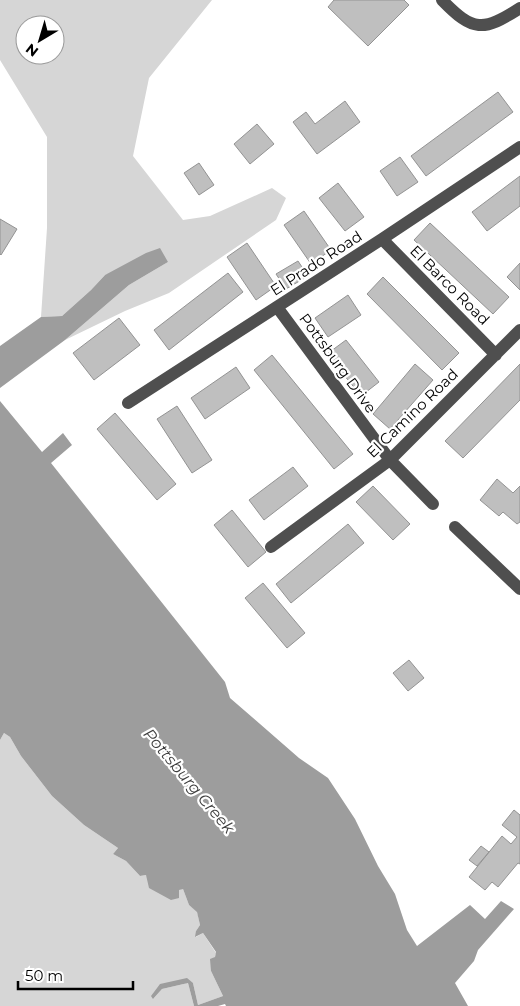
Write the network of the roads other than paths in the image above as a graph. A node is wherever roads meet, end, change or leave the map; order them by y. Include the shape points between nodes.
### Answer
1 (442, 0) edge
2 (520, 8) edge
3 (520, 147) edge
4 (382, 239) junction
5 (277, 307) junction
6 (520, 330) edge
7 (496, 354) junction
8 (128, 404) dead end
9 (390, 460) junction
10 (433, 504) dead end
11 (455, 527) dead end
12 (271, 547) dead end
13 (519, 587) edge

1 - 2 street via 470,24 486,26
3 - 4 street, El Prado Road
4 - 5 street, El Prado Road
4 - 7 street, El Barco Road
5 - 8 street, El Prado Road
5 - 9 street, Pottsburg Drive
6 - 7 street, El Camino Road
7 - 9 street, El Camino Road
9 - 10 street, Pottsburg Drive
9 - 12 street, El Camino Road
11 - 13 street

